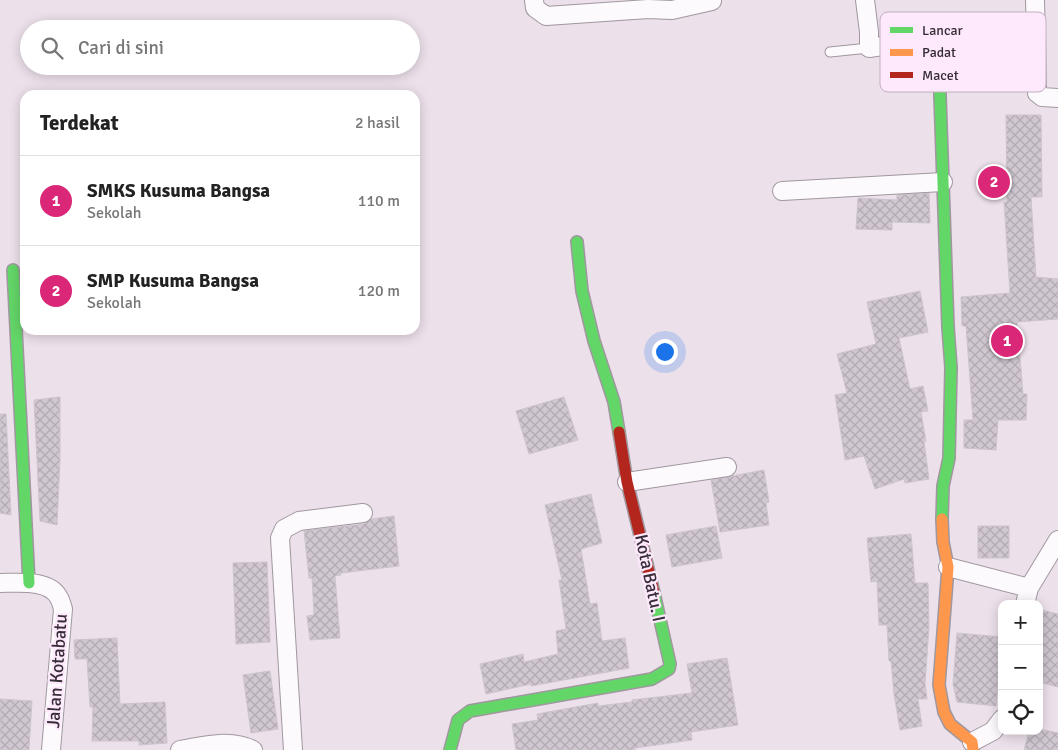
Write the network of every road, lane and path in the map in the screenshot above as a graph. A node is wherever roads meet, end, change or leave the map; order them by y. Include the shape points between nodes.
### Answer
1 (534, 0) edge
2 (714, 0) edge
3 (865, 0) edge
4 (880, 46) edge
5 (869, 48) junction
6 (830, 52) dead end
7 (940, 92) edge
8 (1037, 92) edge
9 (1058, 98) edge
10 (943, 182) junction
11 (782, 191) dead end
12 (577, 242) dead end
13 (13, 270) dead end
14 (727, 467) dead end
15 (627, 482) junction
16 (363, 513) dead end
17 (1058, 540) edge
18 (948, 567) junction
19 (0, 583) edge
20 (29, 583) junction
21 (1027, 596) edge
22 (998, 724) edge
23 (973, 746) edge
24 (51, 750) edge
25 (180, 750) edge
26 (252, 750) edge
27 (293, 750) edge
28 (450, 750) edge

1 - 2 street via 536,8 546,16 672,10
3 - 5 street
4 - 5 street
5 - 6 lane
7 - 10 street
8 - 9 street via 1042,97
10 - 11 street
10 - 18 street via 951,368 949,458 943,486 942,542
12 - 15 street, Kota Batu. I via 582,291 614,402
13 - 20 street
14 - 15 street
15 - 28 street, Kota Batu. I via 669,669 652,679 470,711 458,720
16 - 27 street via 299,521 284,529 280,538
17 - 21 street
18 - 21 street
18 - 23 street via 939,685 944,712 950,724
19 - 20 street, Jalan Kotabatu
20 - 24 street, Jalan Kotabatu via 50,588 59,597 63,609
22 - 23 street
25 - 26 street via 234,744

